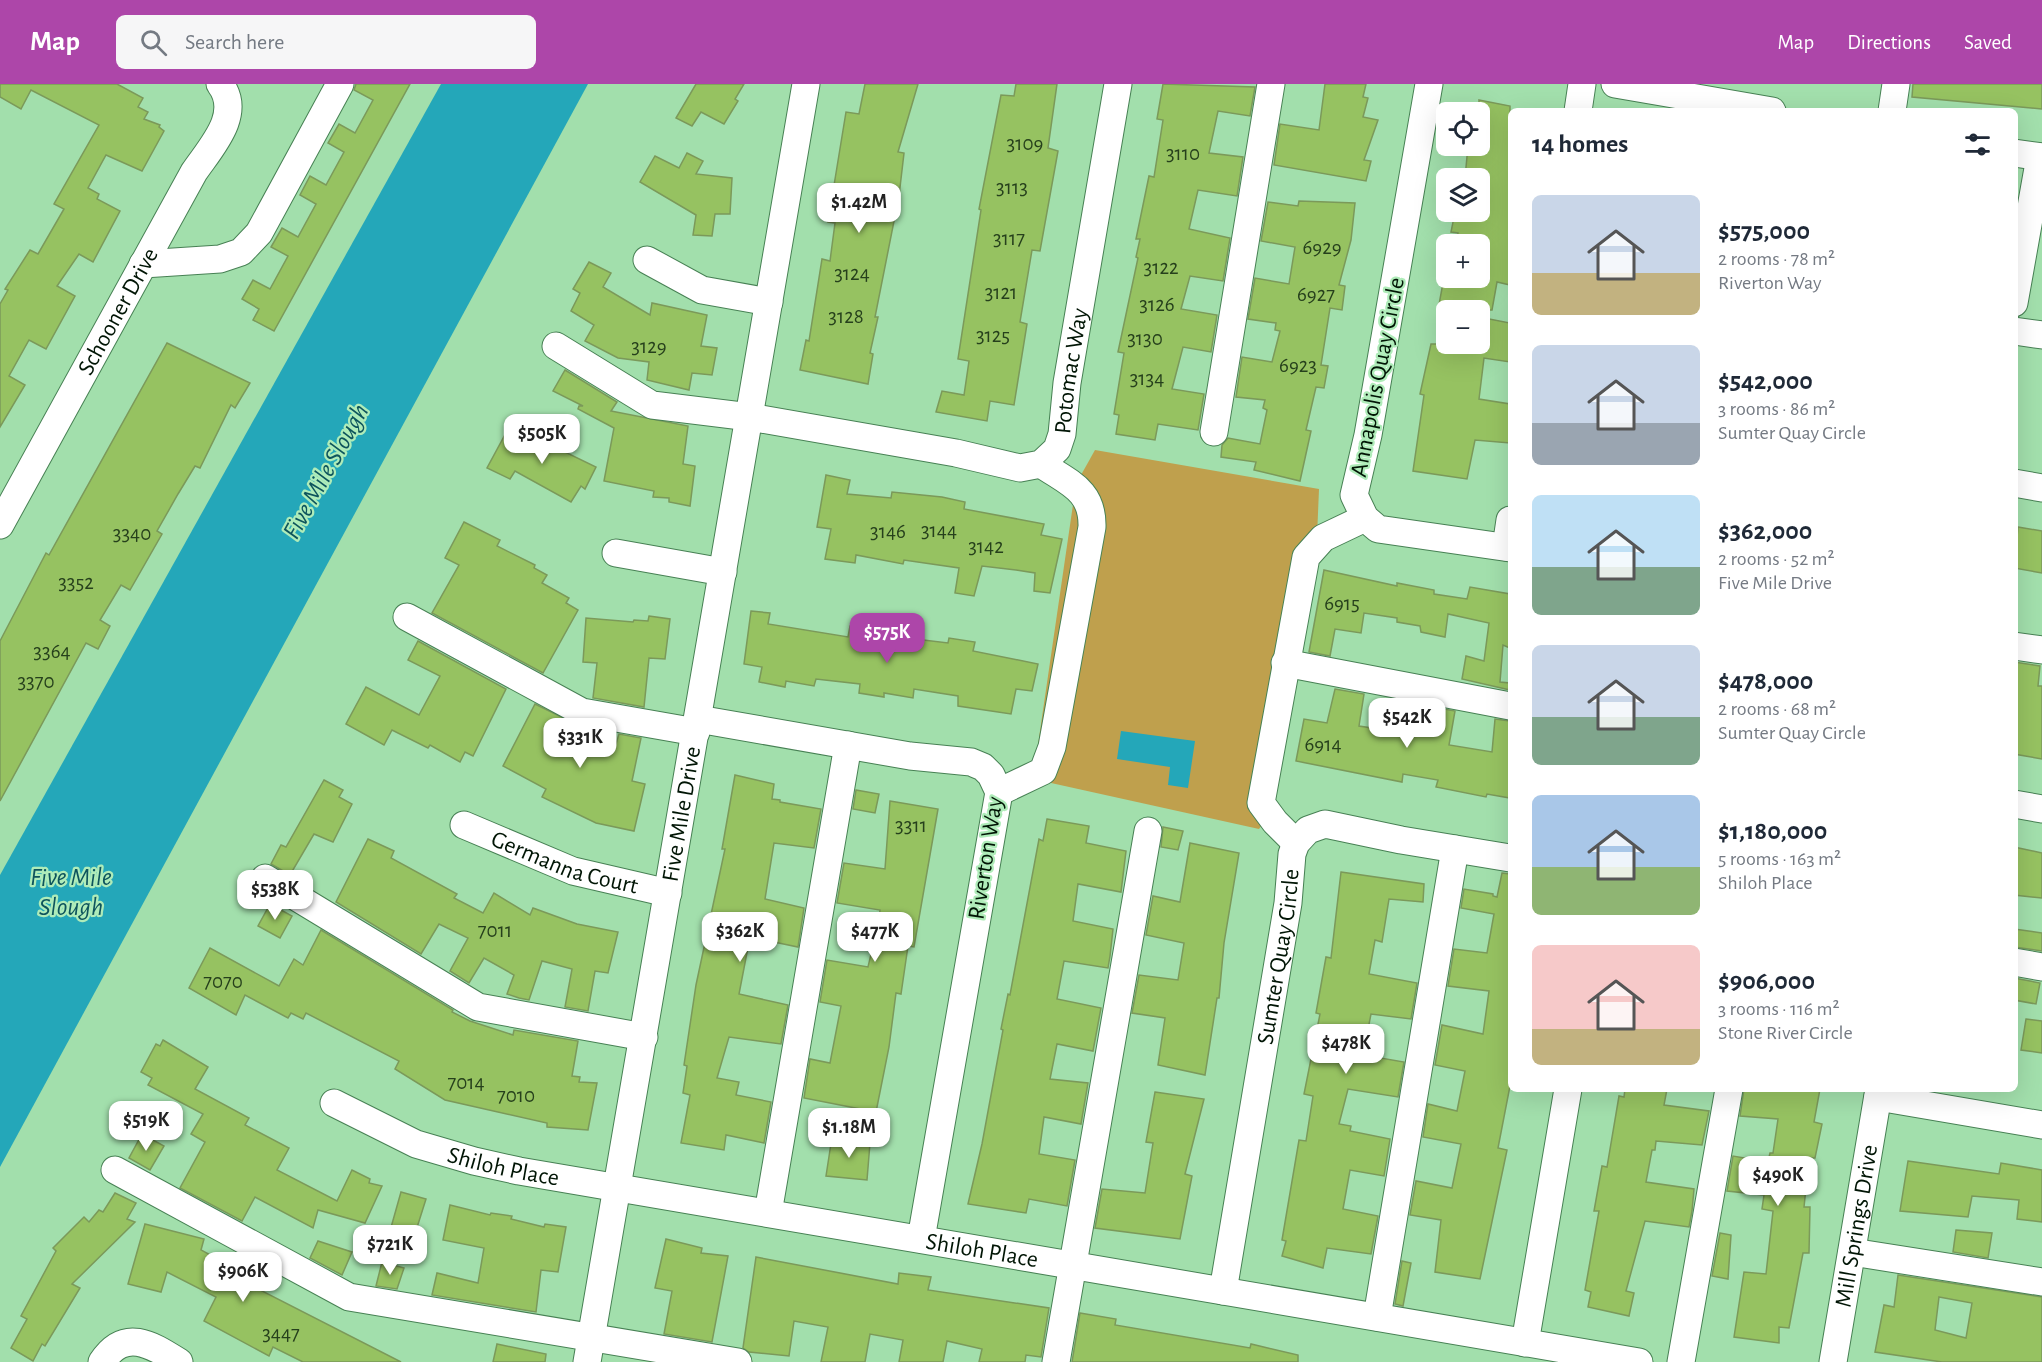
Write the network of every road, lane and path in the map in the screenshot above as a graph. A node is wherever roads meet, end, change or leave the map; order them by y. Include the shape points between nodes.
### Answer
1 (340, 84) edge
2 (806, 84) edge
3 (1118, 84) edge
4 (1271, 84) edge
5 (1429, 84) edge
6 (1582, 84) edge
7 (1615, 84) edge
8 (1896, 84) edge
9 (223, 89) edge
10 (1578, 108) edge
11 (1736, 108) edge
12 (1892, 108) edge
13 (2032, 156) edge
14 (648, 260) dead end
15 (143, 264) junction
16 (2018, 270) edge
17 (769, 302) junction
18 (2018, 332) edge
19 (2042, 335) edge
20 (556, 346) dead end
21 (750, 417) junction
22 (1214, 432) dead end
23 (1041, 464) junction
24 (2018, 484) edge
25 (2042, 488) edge
26 (1365, 518) junction
27 (0, 525) edge
28 (1508, 547) edge
29 (616, 553) dead end
30 (723, 572) junction
31 (407, 617) dead end
32 (2018, 647) edge
33 (2042, 650) edge
34 (1285, 663) junction
35 (1508, 706) edge
36 (697, 726) junction
37 (848, 745) junction
38 (999, 792) junction
39 (2018, 805) edge
40 (2042, 809) edge
41 (465, 825) dead end
42 (1148, 831) dead end
43 (1296, 843) junction
44 (1455, 849) junction
45 (1508, 858) edge
46 (265, 878) dead end
47 (669, 893) junction
48 (2018, 963) edge
49 (2042, 967) edge
50 (644, 1037) junction
51 (1567, 1092) edge
52 (1728, 1092) edge
53 (1879, 1093) edge
54 (334, 1103) dead end
55 (2042, 1125) edge
56 (115, 1170) dead end
57 (618, 1188) junction
58 (768, 1213) junction
59 (921, 1239) junction
60 (1852, 1252) junction
61 (1074, 1266) junction
62 (2042, 1282) edge
63 (1222, 1291) junction
64 (1377, 1317) junction
65 (1525, 1343) junction
66 (589, 1349) edge
67 (102, 1362) edge
68 (179, 1362) edge
69 (738, 1362) edge
70 (1056, 1362) edge
71 (1639, 1362) edge
72 (1681, 1362) edge
73 (1833, 1362) edge

1 - 15 street via 259,233 241,252 220,259
2 - 17 street, Five Mile Drive
3 - 23 street, Potomac Way via 1067,383 1062,434 1057,449
4 - 22 street
5 - 26 street, Annapolis Quay Circle via 1357,479 1356,504
6 - 10 street
7 - 11 street
8 - 12 street
9 - 15 street, Schooner Drive via 228,117
13 - 16 street
14 - 17 street via 702,290
15 - 27 street, Schooner Drive
17 - 21 street, Five Mile Drive
18 - 19 street
20 - 21 street, Potomac Way via 652,405
21 - 23 street, Potomac Way via 1020,468
21 - 30 street, Five Mile Drive
23 - 38 street via 1084,493 1092,510 1092,527 1052,747 1042,771
24 - 25 street
26 - 28 street via 1378,529
26 - 34 street via 1323,538 1306,557
29 - 30 street
30 - 36 street, Five Mile Drive
31 - 36 street, Riverton Way via 582,712
32 - 33 street
34 - 35 street
34 - 43 street via 1261,803
36 - 37 street, Riverton Way
36 - 47 street, Five Mile Drive
37 - 38 street, Riverton Way via 971,762 991,775
37 - 58 street
38 - 59 street, Riverton Way
39 - 40 street
41 - 47 street, Germanna Court via 573,871
42 - 61 street
43 - 44 street, Sumter Quay Circle via 1308,830 1325,824
43 - 63 street, Sumter Quay Circle
44 - 45 street, Sumter Quay Circle
44 - 64 street
46 - 50 street via 478,1007
47 - 50 street, Five Mile Drive
48 - 49 street
50 - 57 street, Five Mile Drive
51 - 65 street
52 - 72 street
53 - 55 street
53 - 60 street, Mill Springs Drive
54 - 57 street, Shiloh Place via 416,1144 465,1158
56 - 66 street via 348,1297
57 - 58 street, Shiloh Place
57 - 66 street, Five Mile Drive
58 - 59 street, Shiloh Place
59 - 61 street, Shiloh Place
60 - 62 street
60 - 73 street, Mill Springs Drive
61 - 63 street, Shiloh Place
61 - 70 street
63 - 64 street, Shiloh Place
64 - 65 street, Shiloh Place
65 - 71 street, Shiloh Place
66 - 69 street
67 - 68 street via 111,1351 132,1342 146,1343

